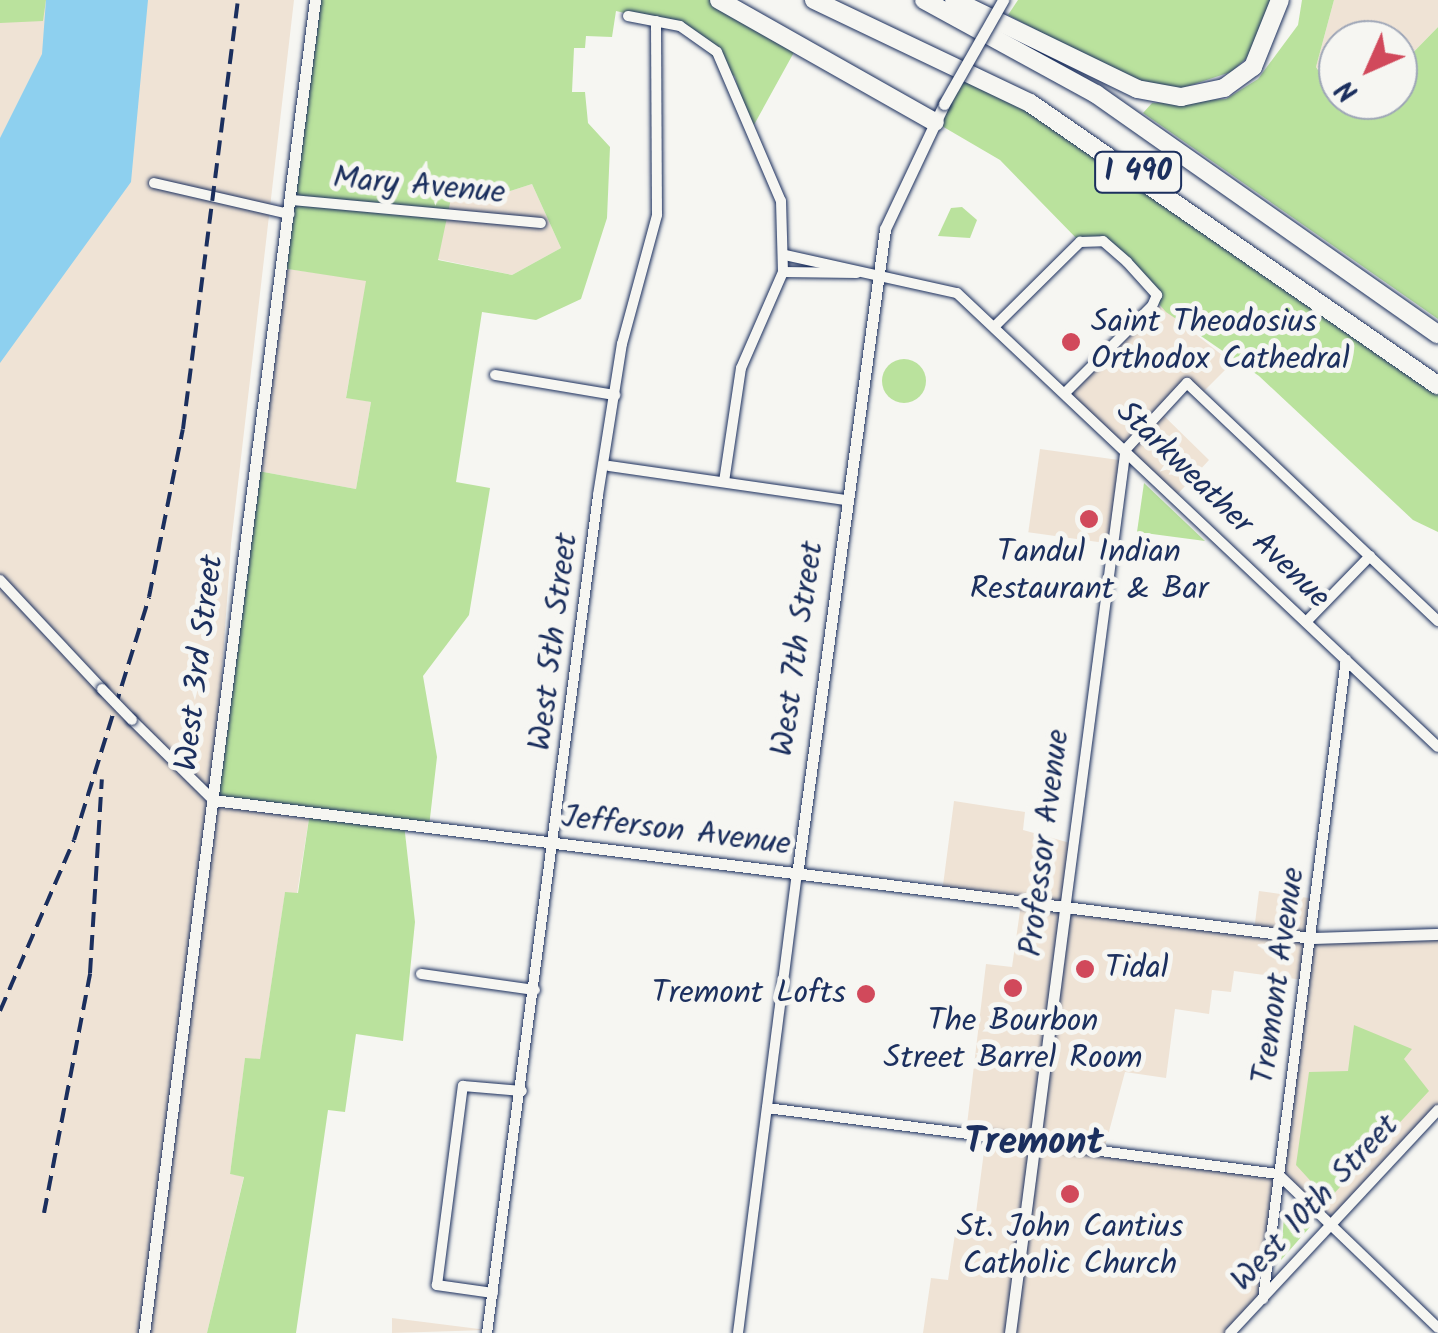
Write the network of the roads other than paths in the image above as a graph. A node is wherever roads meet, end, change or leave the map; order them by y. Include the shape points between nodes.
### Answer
1 (315, 0) edge
2 (719, 0) edge
3 (814, 0) edge
4 (924, 0) edge
5 (954, 0) edge
6 (1280, 0) edge
7 (1293, 0) edge
8 (1002, 3) edge
9 (628, 16) dead end
10 (656, 21) junction
11 (1266, 53) junction
12 (935, 122) junction
13 (154, 183) dead end
14 (292, 200) junction
15 (290, 214) junction
16 (541, 223) dead end
17 (785, 254) junction
18 (783, 272) junction
19 (857, 274) junction
20 (879, 277) junction
21 (995, 326) junction
22 (1438, 334) edge
23 (495, 375) dead end
24 (1438, 384) edge
25 (1066, 392) junction
26 (615, 395) junction
27 (1126, 449) junction
28 (609, 466) junction
29 (724, 482) junction
30 (846, 500) junction
31 (1370, 556) junction
32 (0, 580) edge
33 (1438, 621) edge
34 (1306, 622) junction
35 (1346, 659) junction
36 (1438, 746) edge
37 (213, 800) junction
38 (555, 844) junction
39 (797, 875) junction
40 (1065, 910) junction
41 (1438, 934) edge
42 (1310, 938) junction
43 (421, 974) dead end
44 (535, 990) junction
45 (522, 1091) junction
46 (767, 1108) junction
47 (1438, 1110) edge
48 (1036, 1142) junction
49 (1278, 1174) junction
50 (1332, 1224) junction
51 (493, 1293) junction
52 (1263, 1298) junction
53 (1438, 1328) edge
54 (144, 1333) edge
55 (487, 1333) edge
56 (738, 1333) edge
57 (1010, 1333) edge
58 (1230, 1333) edge

1 - 14 street, West 3rd Street
2 - 12 highway
3 - 24 highway, I 490 via 1030,103
4 - 22 highway, I 490 via 1111,104
5 - 11 highway via 1160,96 1224,88
6 - 11 highway
7 - 11 highway
8 - 12 street, West 7th Street, bridge
9 - 10 street
10 - 17 street via 700,38 735,78 781,200
10 - 26 street, West 5th Street via 657,215
12 - 20 street, West 7th Street via 885,229
13 - 15 street, Mary Avenue
14 - 15 street, West 3rd Street
14 - 16 street, Mary Avenue
15 - 37 street, West 3rd Street
17 - 18 street
17 - 19 street, Starkweather Avenue via 838,261
18 - 19 street, Starkweather Avenue
18 - 29 street via 741,368
19 - 20 street, Starkweather Avenue
20 - 21 street, Starkweather Avenue via 944,287
20 - 30 street, West 7th Street
21 - 25 street, Starkweather Avenue
21 - 25 street via 1080,242 1102,241 1127,262 1157,295 1152,306
23 - 26 street
25 - 27 street, Starkweather Avenue
26 - 28 street, West 5th Street
27 - 31 street via 1187,382
27 - 34 street, Starkweather Avenue
27 - 40 street, Professor Avenue
28 - 29 street
28 - 38 street, West 5th Street
29 - 30 street
30 - 39 street, West 7th Street
31 - 33 street
31 - 34 street
32 - 37 street, bridge
34 - 35 street, Starkweather Avenue
35 - 36 street, Starkweather Avenue
35 - 42 street, Tremont Avenue
37 - 38 street, Jefferson Avenue
37 - 54 street, West 3rd Street
38 - 39 street, Jefferson Avenue
38 - 44 street, West 5th Street
39 - 40 street, Jefferson Avenue
39 - 46 street, West 7th Street
40 - 42 street, Jefferson Avenue
40 - 48 street, Professor Avenue
41 - 42 street, Jefferson Avenue
42 - 49 street, Tremont Avenue
43 - 44 street
44 - 45 street, West 5th Street
45 - 51 street, West 5th Street
45 - 51 street via 463,1086 437,1285
46 - 48 street
46 - 56 street, West 7th Street
47 - 50 street, West 10th Street
48 - 49 street
48 - 57 street, Professor Avenue
49 - 50 street
49 - 52 street, Tremont Avenue
50 - 52 street, West 10th Street
50 - 53 street
51 - 55 street, West 5th Street
52 - 58 street, West 10th Street

